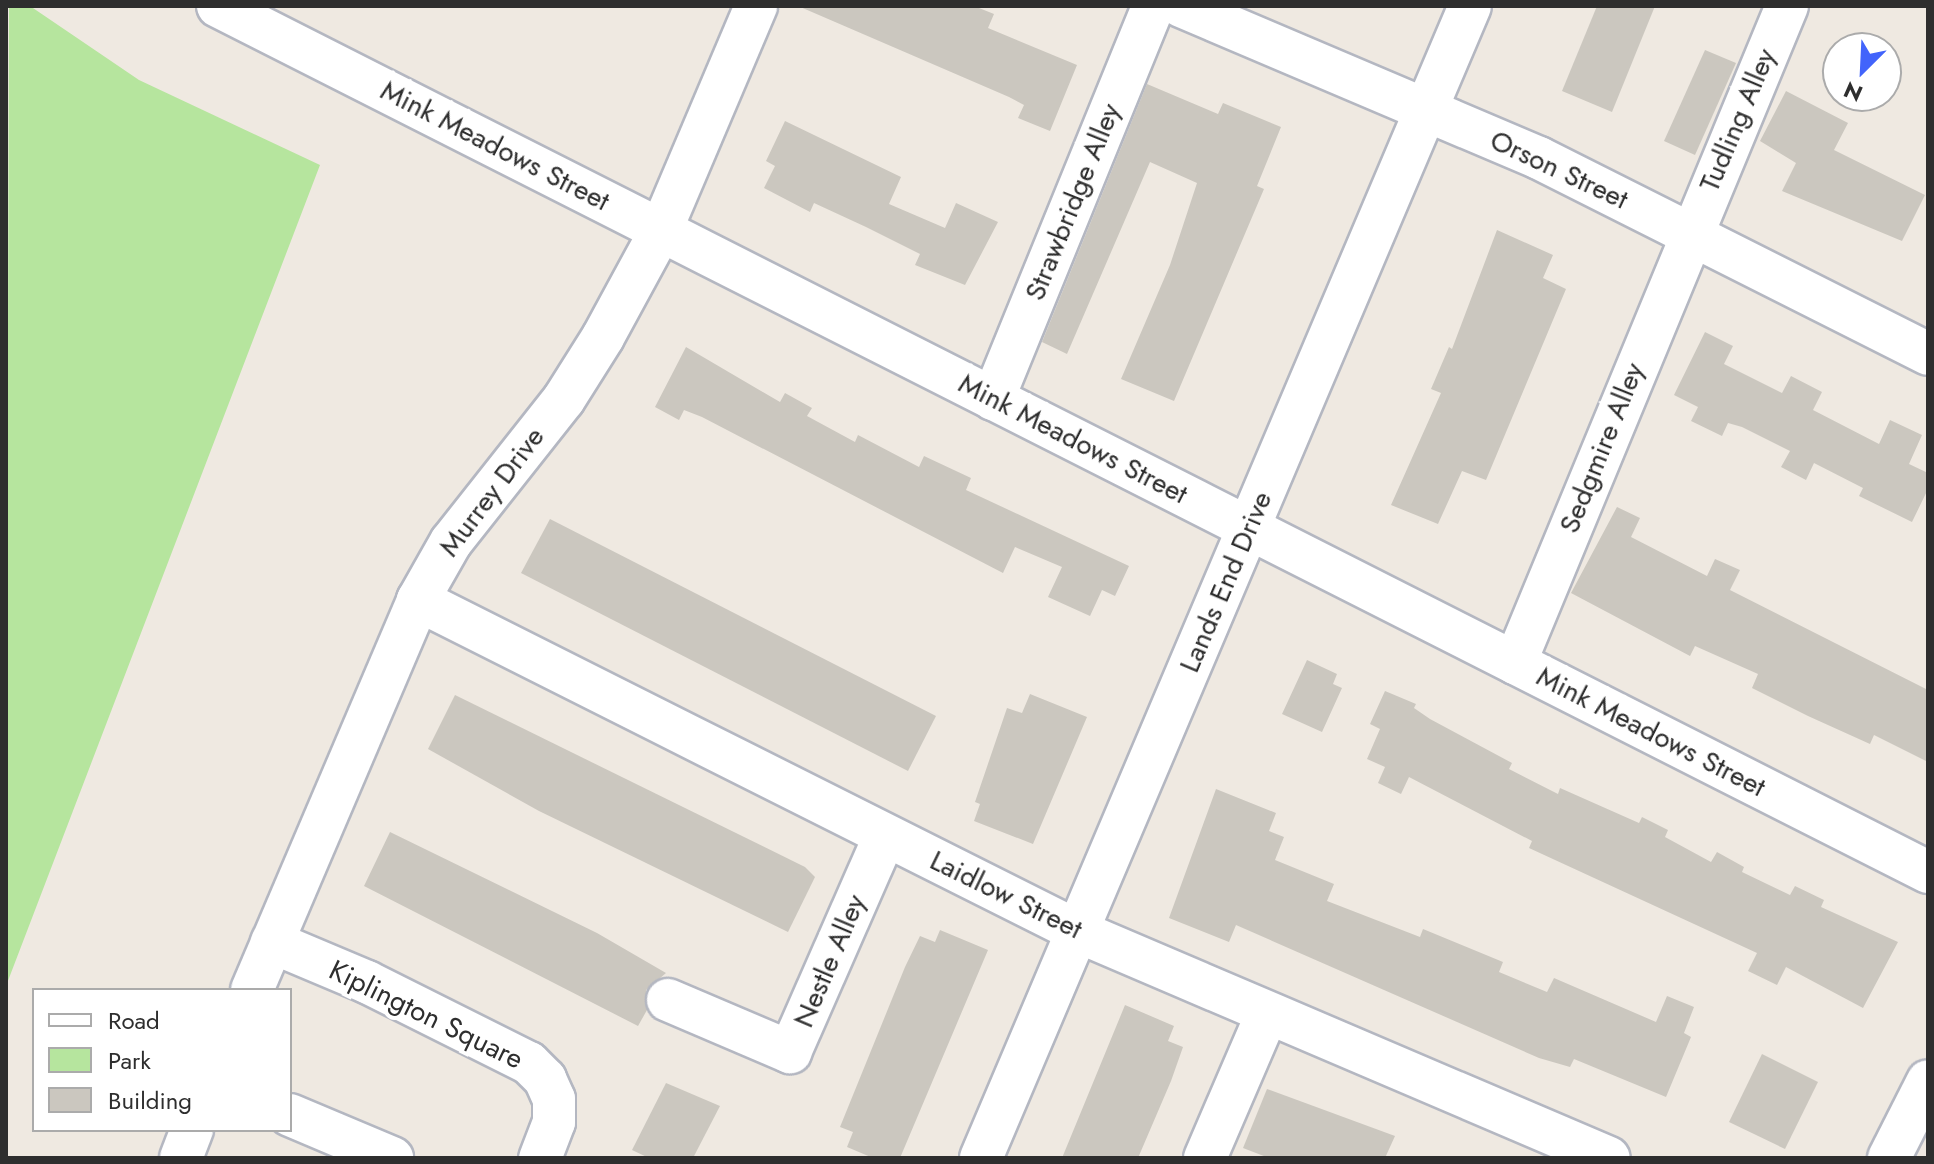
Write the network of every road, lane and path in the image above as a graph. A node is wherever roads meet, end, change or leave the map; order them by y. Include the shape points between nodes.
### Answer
1 (218, 6) edge
2 (756, 6) edge
3 (1153, 6) edge
4 (1181, 6) edge
5 (1470, 6) edge
6 (1787, 6) edge
7 (1426, 110) junction
8 (661, 230) junction
9 (1690, 234) junction
10 (1928, 354) edge
11 (993, 399) junction
12 (1249, 528) junction
13 (418, 600) junction
14 (1515, 663) junction
15 (885, 836) junction
16 (1928, 872) edge
17 (1077, 931) junction
18 (272, 942) junction
19 (253, 988) edge
20 (668, 1000) dead end
21 (1267, 1014) junction
22 (1928, 1081) edge
23 (292, 1116) edge
24 (191, 1132) edge
25 (181, 1158) edge
26 (392, 1158) edge
27 (540, 1158) edge
28 (981, 1158) edge
29 (1205, 1158) edge
30 (1609, 1158) edge
31 (1889, 1158) edge

1 - 8 street, Mink Meadows Street
2 - 8 street, Murrey Drive
3 - 11 street, Strawbridge Alley
4 - 7 street, Orson Street
5 - 7 street, Lands End Drive
6 - 9 street, Tudling Alley
7 - 9 street, Orson Street via 1539,158
7 - 12 street, Lands End Drive
8 - 11 street, Mink Meadows Street
8 - 13 street, Murrey Drive via 564,399 475,508
9 - 10 street, Orson Street
9 - 14 street, Sedgmire Alley
11 - 12 street, Mink Meadows Street
12 - 14 street, Mink Meadows Street
12 - 17 street, Lands End Drive
13 - 15 street, Laidlow Street
13 - 18 street, Murrey Drive
14 - 16 street, Mink Meadows Street
15 - 17 street, Laidlow Street
15 - 20 street, Nestle Alley via 790,1052
17 - 21 street, Laidlow Street
17 - 28 street, Lands End Drive
18 - 19 street, Murrey Drive
18 - 27 street, Kiplington Square via 367,982 529,1063 545,1079 554,1099 554,1122
21 - 29 street
21 - 30 street, Laidlow Street
22 - 31 street
23 - 26 street
24 - 25 street

